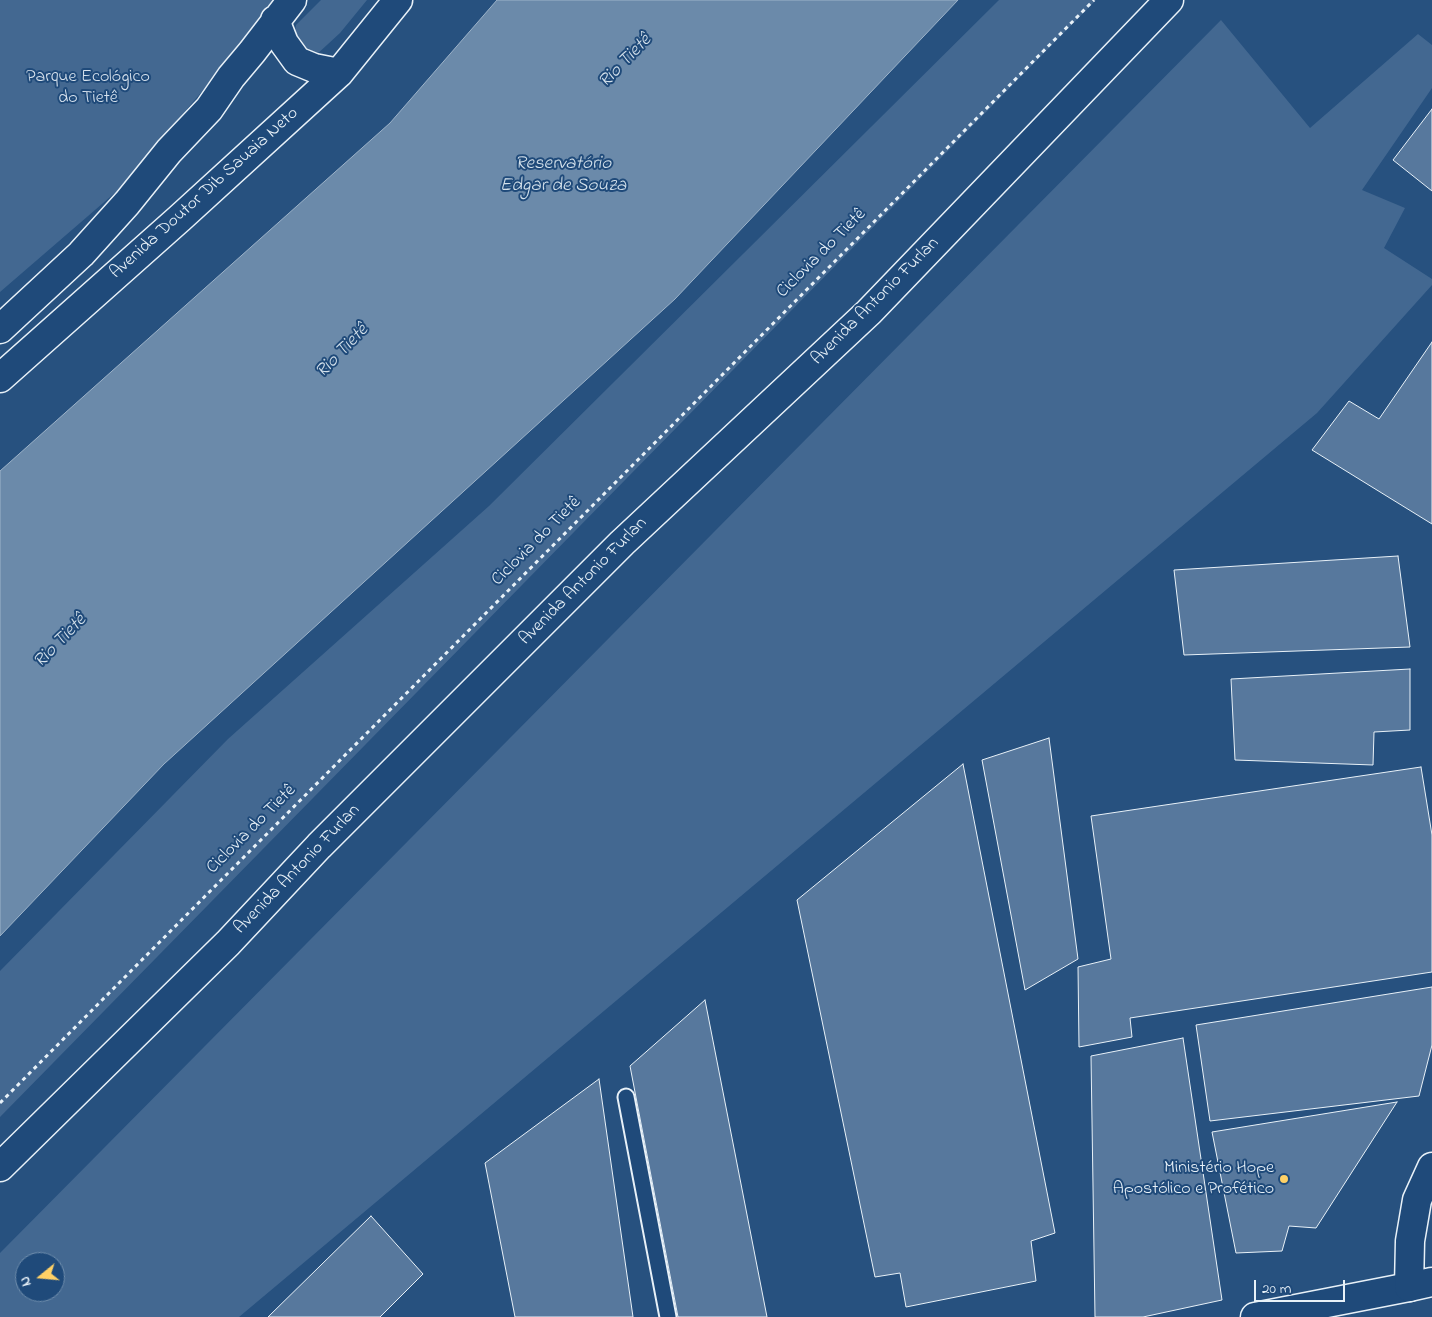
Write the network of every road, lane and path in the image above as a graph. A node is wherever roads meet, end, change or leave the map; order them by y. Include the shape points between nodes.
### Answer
1 (398, 0) edge
2 (1094, 0) edge
3 (1169, 0) edge
4 (281, 8) edge
5 (339, 74) junction
6 (0, 329) edge
7 (0, 378) edge
8 (626, 1097) dead end
9 (0, 1103) edge
10 (0, 1167) edge
11 (1432, 1168) edge
12 (1420, 1285) edge
13 (668, 1317) edge
14 (1255, 1317) edge

1 - 5 main road, Avenida Doutor Dib Sauaia Neto
2 - 9 path, Ciclovia do Tietê
3 - 10 main road, Avenida Antonio Furlan via 868,312 615,550 319,846 228,943
4 - 5 main road via 284,43 297,61
4 - 6 main road via 209,109 169,151 127,204 81,254
5 - 7 main road, Avenida Doutor Dib Sauaia Neto
8 - 13 lane
11 - 12 main road via 1417,1200 1410,1241
12 - 14 main road

